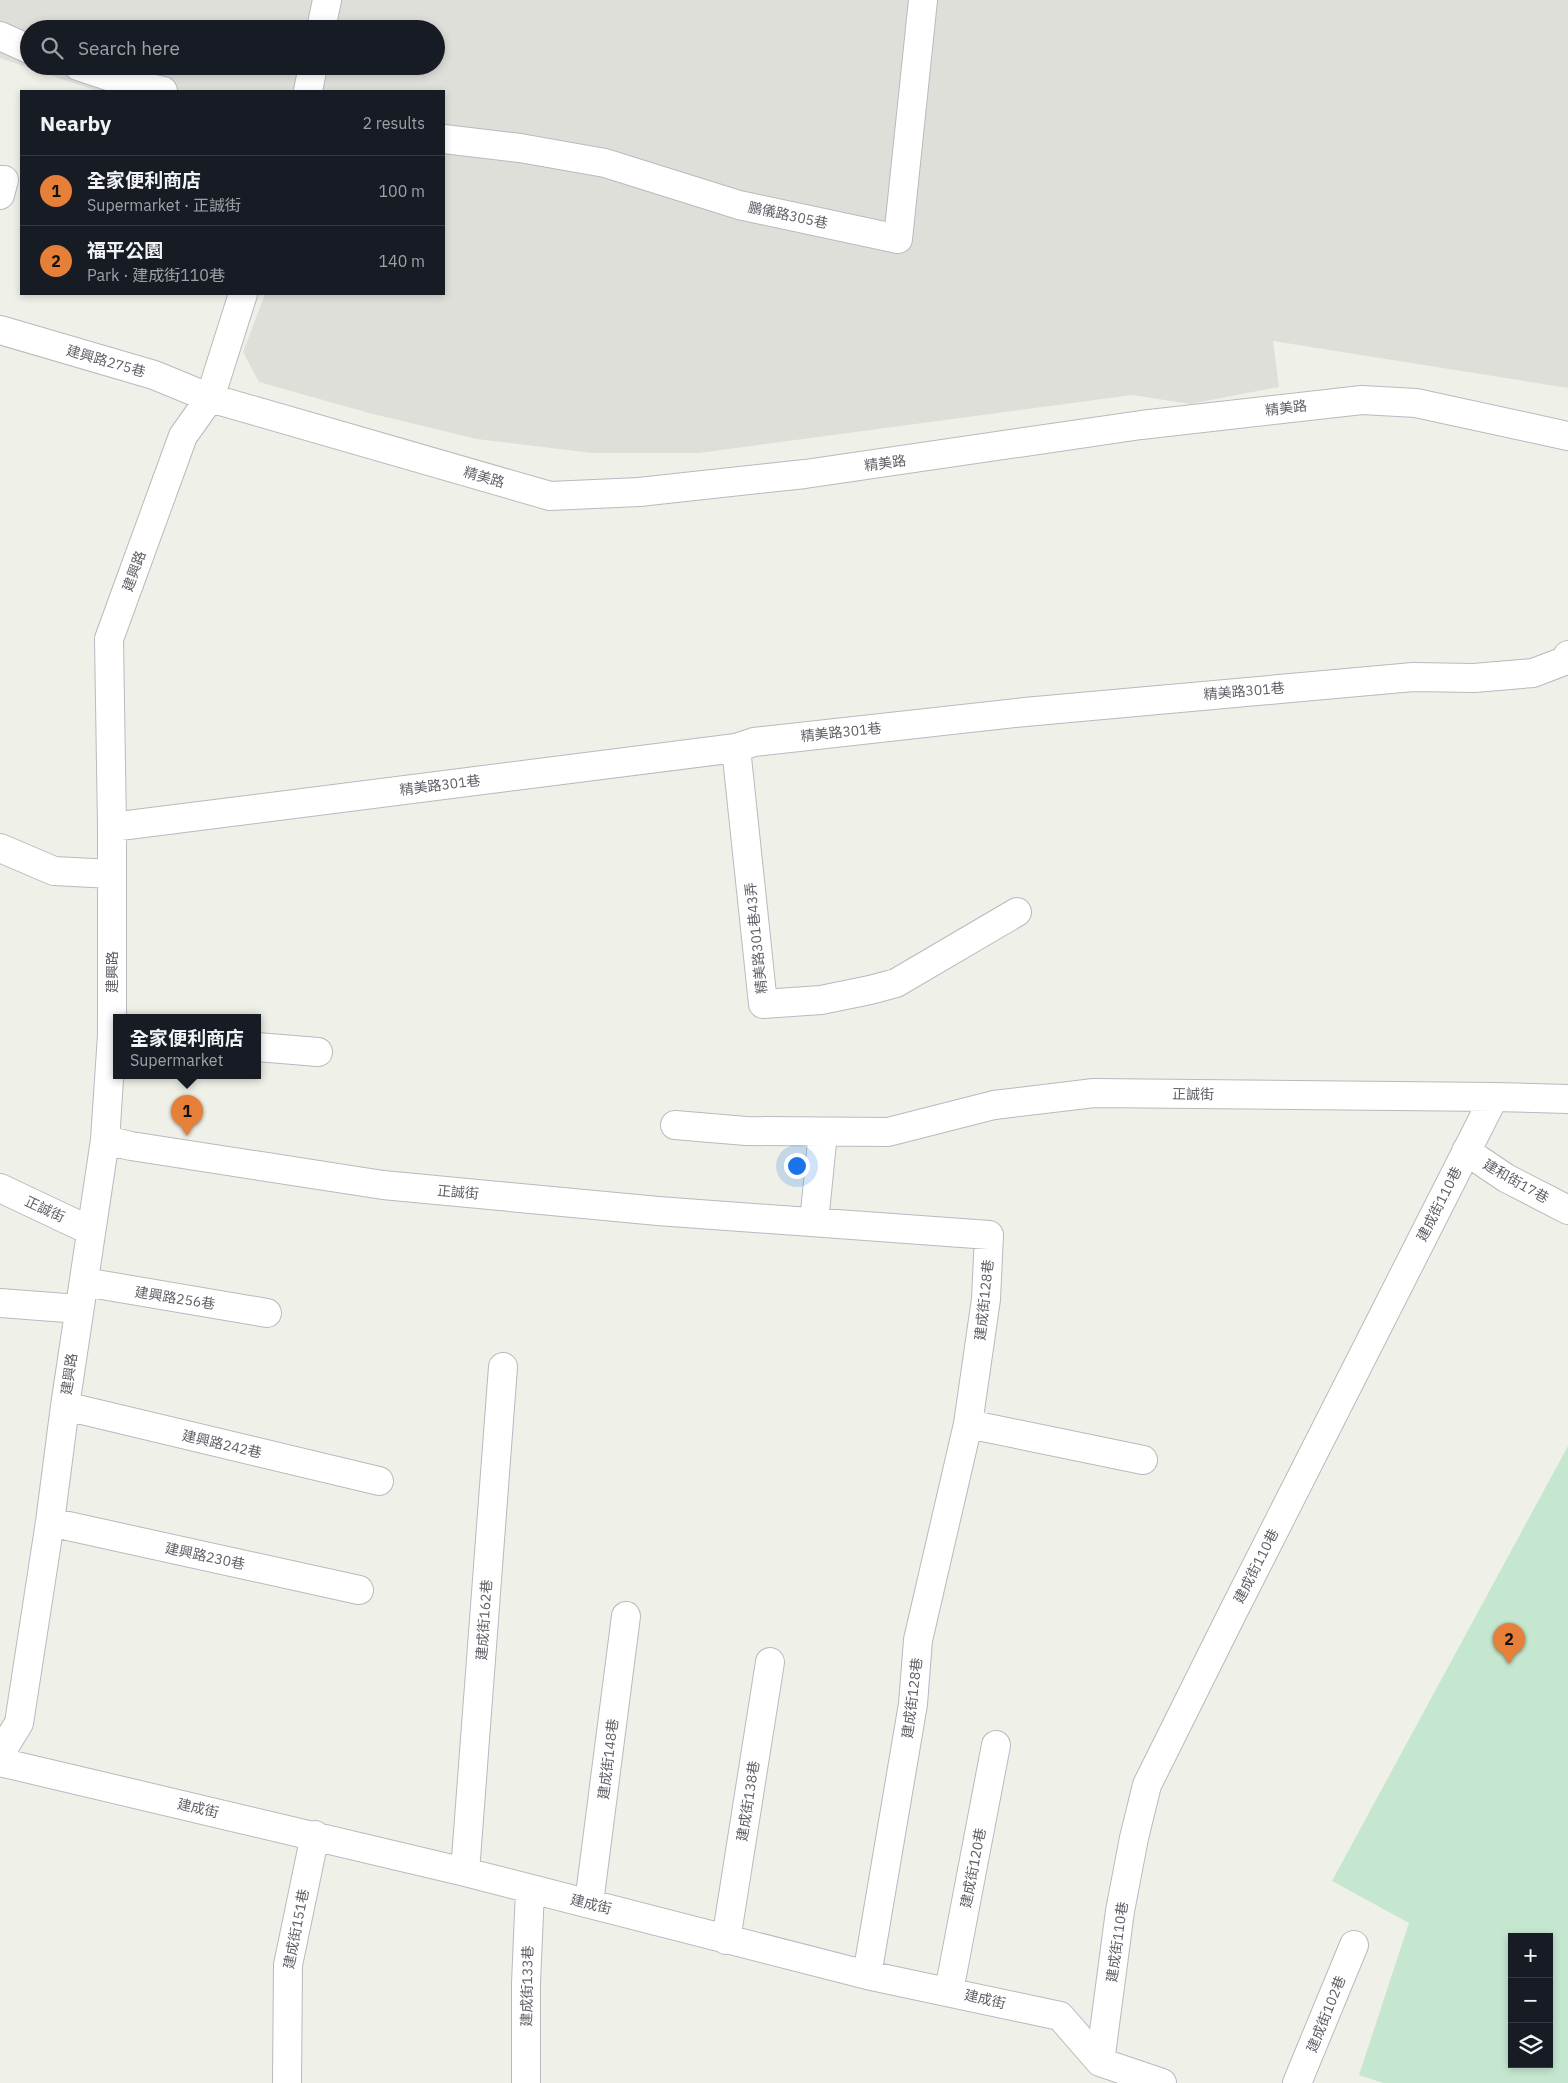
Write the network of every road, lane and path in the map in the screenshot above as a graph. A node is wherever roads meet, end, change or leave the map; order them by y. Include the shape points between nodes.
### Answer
1 (327, 0) edge
2 (923, 0) edge
3 (323, 20) edge
4 (0, 36) edge
5 (20, 44) edge
6 (105, 75) edge
7 (311, 75) edge
8 (159, 90) edge
9 (308, 90) edge
10 (445, 139) edge
11 (0, 180) edge
12 (0, 195) edge
13 (243, 295) edge
14 (0, 330) edge
15 (210, 398) junction
16 (1568, 436) edge
17 (1568, 655) edge
18 (736, 748) junction
19 (112, 827) junction
20 (0, 848) edge
21 (112, 874) junction
22 (1018, 912) dead end
23 (114, 1014) edge
24 (261, 1047) edge
25 (113, 1048) edge
26 (318, 1052) dead end
27 (1494, 1097) junction
28 (1568, 1099) edge
29 (675, 1125) dead end
30 (823, 1132) junction
31 (105, 1140) junction
32 (1466, 1151) junction
33 (0, 1188) edge
34 (1568, 1210) edge
35 (814, 1222) junction
36 (91, 1231) junction
37 (989, 1235) joint
38 (84, 1282) junction
39 (0, 1303) edge
40 (79, 1309) junction
41 (267, 1313) dead end
42 (503, 1367) dead end
43 (65, 1406) junction
44 (968, 1424) junction
45 (1144, 1460) dead end
46 (379, 1481) dead end
47 (50, 1522) junction
48 (359, 1590) dead end
49 (626, 1616) dead end
50 (770, 1662) dead end
51 (996, 1745) dead end
52 (0, 1754) edge
53 (0, 1762) edge
54 (315, 1835) junction
55 (465, 1872) junction
56 (530, 1890) junction
57 (590, 1902) junction
58 (726, 1940) junction
59 (1354, 1945) dead end
60 (867, 1975) junction
61 (949, 1992) junction
62 (1100, 2062) junction
63 (287, 2083) edge
64 (526, 2083) edge
65 (1162, 2083) edge
66 (1298, 2083) edge

1 - 3 street
2 - 10 street, 鵬儀路305巷 via 898,239 739,205 605,163
4 - 5 street
6 - 8 street
7 - 9 street
11 - 12 street via 4,180
13 - 15 street, 建興路
14 - 15 street, 建興路275巷 via 154,375
15 - 16 street, 精美路 via 550,496 639,492 805,474 1140,425 1362,400 1416,404
15 - 19 street, 建興路 via 182,436 109,639
17 - 18 street, 精美路301巷 via 1567,660 1532,674 1474,678 1413,677 1231,692 754,742
18 - 19 street, 精美路301巷
18 - 22 street, 精美路301巷43弄 via 763,1004 821,1000 896,983
19 - 21 street, 建興路
20 - 21 street via 54,871
21 - 23 street, 建興路
24 - 26 street
25 - 31 street, 建興路
27 - 28 street, 正誠街
27 - 30 street, 正誠街 via 1094,1093 994,1105 888,1132
27 - 32 street, 建成街110巷
29 - 30 street, 正誠街 via 746,1132
30 - 35 street
31 - 35 street, 正誠街 via 383,1186
31 - 36 street, 建興路
32 - 34 street, 建和街17巷 via 1506,1178
32 - 62 street, 建成街110巷 via 1147,1785 1120,1911
33 - 36 street, 正誠街
35 - 37 street, 正誠街
36 - 38 street, 建興路
37 - 44 street, 建成街128巷 via 986,1299
38 - 40 street, 建興路
38 - 41 street, 建興路256巷
39 - 40 street
40 - 43 street, 建興路
42 - 55 street, 建成街162巷
43 - 46 street, 建興路242巷
43 - 47 street, 建興路
44 - 45 street
44 - 60 street, 建成街128巷 via 918,1640 913,1704
47 - 48 street, 建興路230巷
47 - 52 street, 建興路 via 19,1723
49 - 57 street, 建成街148巷
50 - 58 street, 建成街138巷
51 - 61 street, 建成街120巷
53 - 54 street, 建成街
54 - 55 street, 建成街
54 - 63 street, 建成街151巷 via 288,1964
55 - 56 street, 建成街
56 - 57 street, 建成街
56 - 64 street, 建成街133巷
57 - 58 street, 建成街
58 - 60 street, 建成街
59 - 66 street, 建成街102巷
60 - 61 street, 建成街
61 - 62 street, 建成街 via 1060,2016
62 - 65 street

